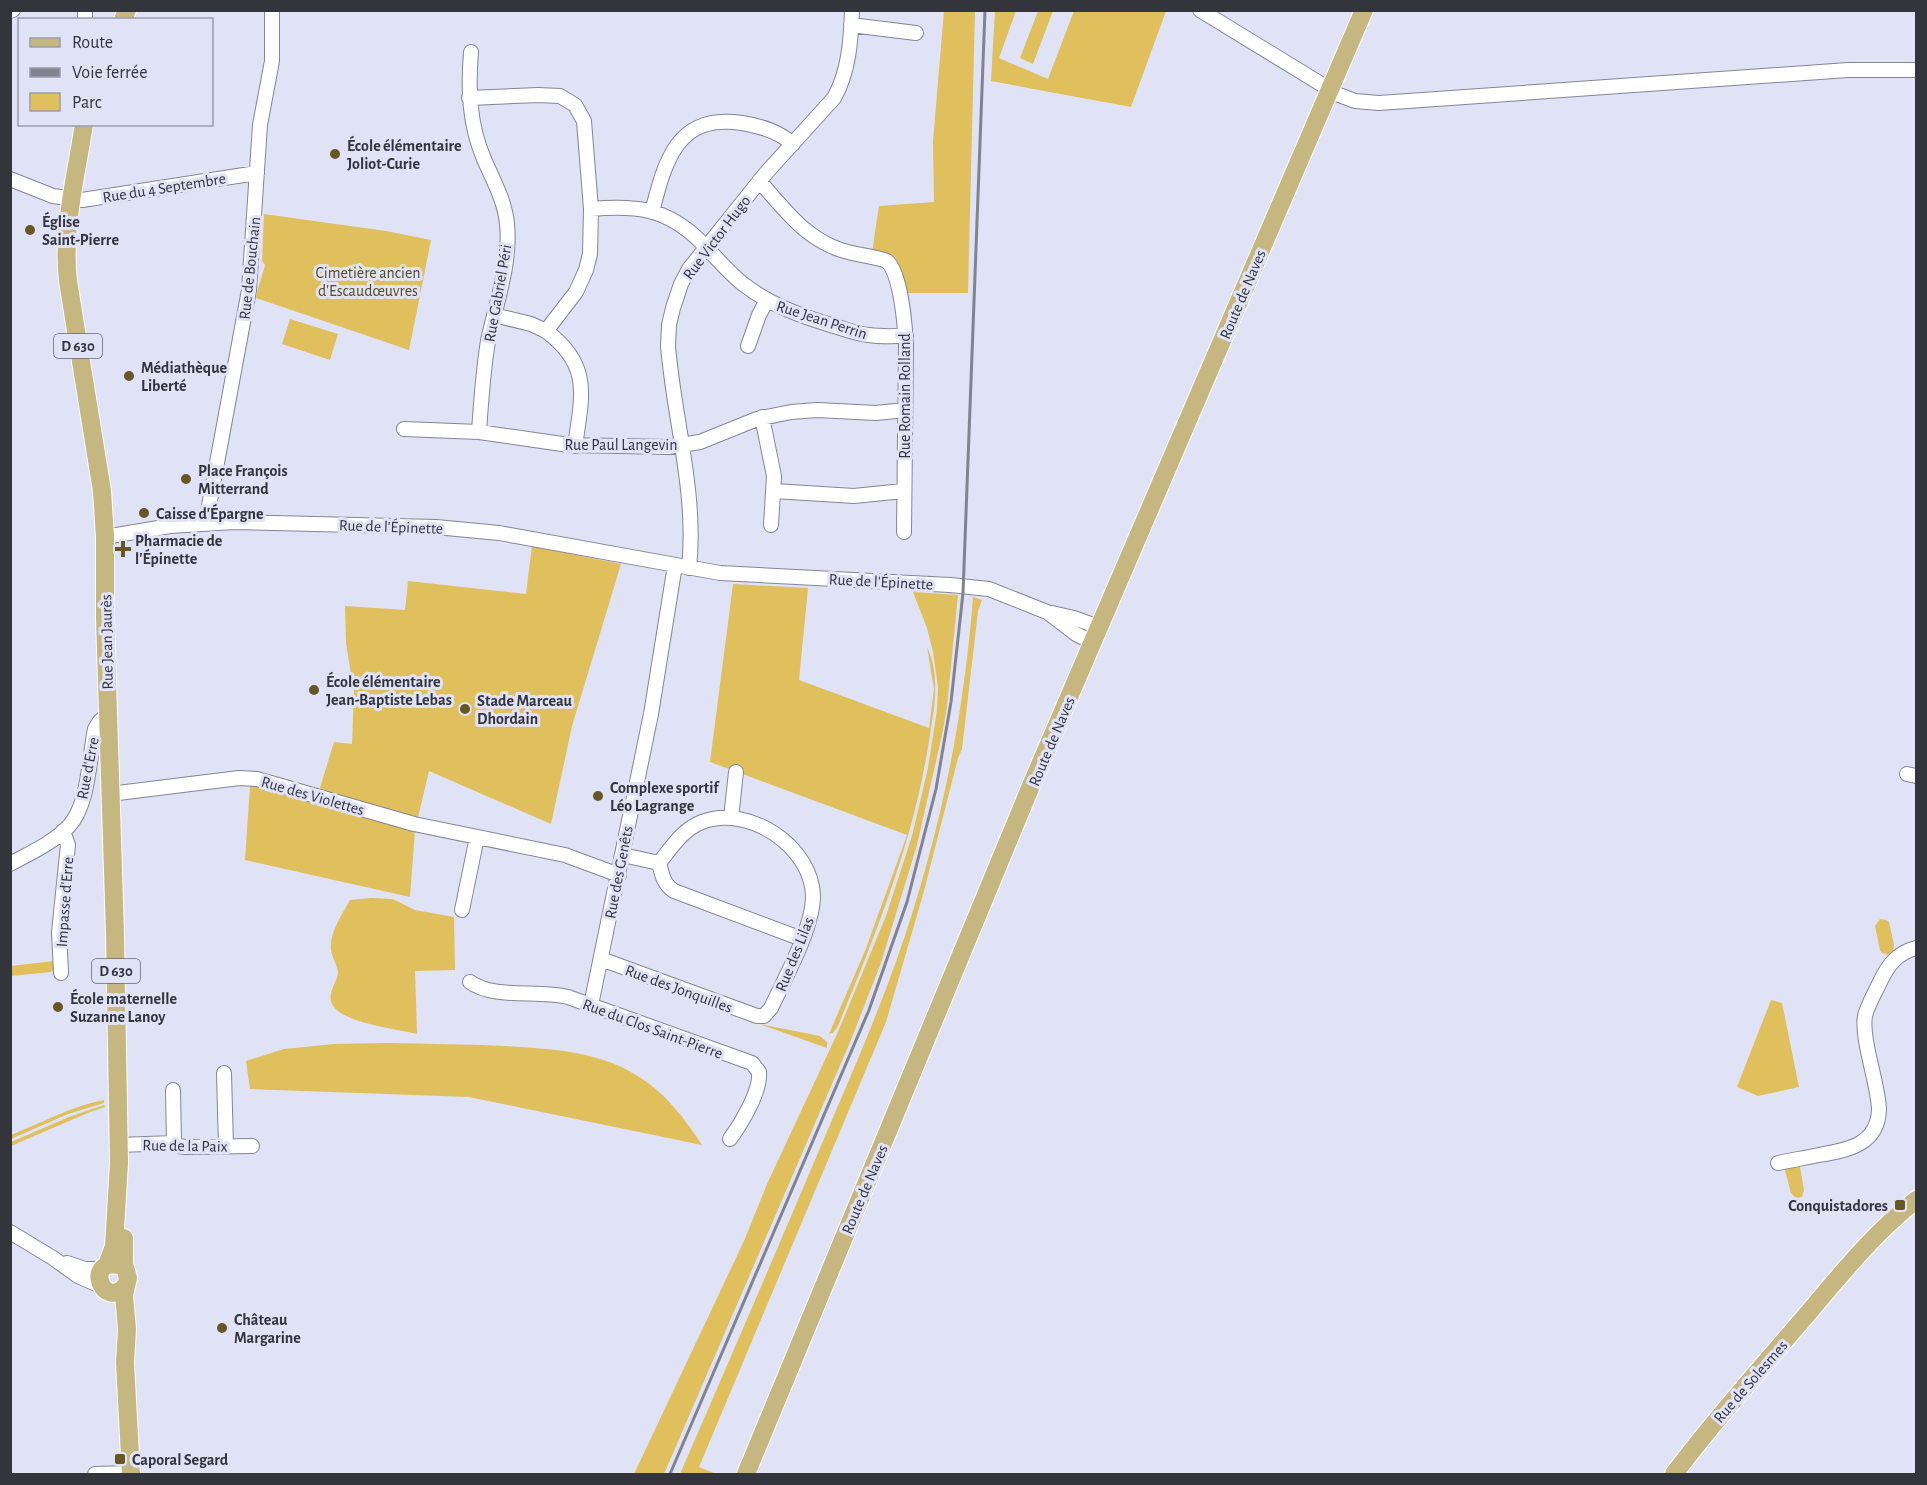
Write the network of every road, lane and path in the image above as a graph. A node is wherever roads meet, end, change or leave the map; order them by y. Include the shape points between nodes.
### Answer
1 (272, 10) edge
2 (1200, 10) edge
3 (1364, 10) edge
4 (852, 18) edge
5 (916, 33) dead end
6 (471, 52) dead end
7 (1917, 70) edge
8 (1330, 90) junction
9 (469, 98) junction
10 (84, 126) edge
11 (793, 144) junction
12 (257, 173) junction
13 (10, 179) edge
14 (759, 181) junction
15 (71, 199) junction
16 (591, 209) junction
17 (652, 212) junction
18 (706, 247) junction
19 (767, 300) junction
20 (494, 315) junction
21 (546, 331) junction
22 (906, 336) junction
23 (748, 346) dead end
24 (905, 410) junction
25 (762, 417) junction
26 (404, 429) dead end
27 (479, 432) junction
28 (682, 445) junction
29 (575, 446) junction
30 (774, 491) junction
31 (903, 491) junction
32 (206, 522) junction
33 (771, 525) dead end
34 (904, 532) dead end
35 (105, 537) junction
36 (682, 566) junction
37 (1096, 635) junction
38 (108, 715) junction
39 (736, 772) dead end
40 (111, 794) junction
41 (731, 818) junction
42 (63, 831) junction
43 (477, 837) junction
44 (622, 855) junction
45 (660, 863) junction
46 (10, 864) edge
47 (619, 875) junction
48 (462, 910) dead end
49 (802, 939) junction
50 (1917, 948) edge
51 (601, 959) junction
52 (61, 973) dead end
53 (470, 982) dead end
54 (591, 1005) junction
55 (757, 1016) joint
56 (224, 1073) dead end
57 (173, 1090) dead end
58 (730, 1139) dead end
59 (174, 1143) junction
60 (252, 1146) dead end
61 (226, 1147) junction
62 (118, 1154) junction
63 (1778, 1163) dead end
64 (1917, 1200) edge
65 (1917, 1212) edge
66 (10, 1232) edge
67 (112, 1278) junction
68 (1831, 1292) junction
69 (94, 1474) edge
70 (130, 1474) edge
71 (746, 1474) edge
72 (1675, 1474) edge

1 - 12 street, Rue de Bouchain via 272,61 260,124
2 - 8 street
3 - 8 main road, Route de Naves
4 - 5 street
4 - 11 street, Rue Victor Hugo via 838,91
6 - 9 street, Rue Gabriel Péri
7 - 8 street via 1848,70 1379,103 1354,101
8 - 37 main road, Route de Naves
9 - 16 street via 545,95 566,98 575,105 586,126
9 - 20 street, Rue Gabriel Péri via 477,140 508,225 506,258
10 - 15 main road, Rue Jean Jaurès / D 630
11 - 14 street, Rue Victor Hugo
11 - 17 street via 773,131 750,124 717,122 696,129 671,153
12 - 15 street, Rue du 4 Septembre
12 - 32 street, Rue de Bouchain via 249,290
13 - 15 street, Rue du 4 Septembre
14 - 18 street, Rue Victor Hugo
14 - 22 street, Rue Romain Rolland via 789,216 821,241 883,260 893,267
15 - 35 main road, Rue Jean Jaurès / D 630 via 67,271 102,491
16 - 17 street, Rue Jean Perrin via 625,206
16 - 21 street via 586,270 576,292
17 - 18 street, Rue Jean Perrin via 682,226
18 - 19 street, Rue Jean Perrin via 736,278
18 - 28 street, Rue Victor Hugo via 681,284 669,325 670,364
19 - 22 street, Rue Jean Perrin via 790,312 861,334
19 - 23 street
20 - 21 street
20 - 27 street, Rue Gabriel Péri via 483,377
21 - 29 street via 567,351 580,377 582,397
22 - 24 street, Rue Romain Rolland
24 - 25 street, Rue Paul Langevin via 800,411
24 - 31 street, Rue Romain Rolland
25 - 28 street, Rue Paul Langevin
25 - 30 street
26 - 27 street, Rue Paul Langevin
27 - 29 street, Rue Paul Langevin
28 - 29 street, Rue Paul Langevin
28 - 36 street, Rue Victor Hugo via 690,546
30 - 31 street via 854,496
30 - 33 street
31 - 34 street, Rue Romain Rolland
32 - 35 street, Rue de l'Épinette
32 - 36 street, Rue de l'Épinette via 446,527 526,537
35 - 38 main road, Rue Jean Jaurès / D 630
36 - 37 street, Rue de l'Épinette via 730,574 974,587 1074,618
36 - 44 street, Rue des Genêts
37 - 71 main road, Route de Naves
38 - 40 main road, Rue Jean Jaurès / D 630
38 - 42 street, Rue d'Erre via 95,729 80,807
39 - 41 street
40 - 43 street, Rue des Violettes via 262,779 414,824
40 - 62 main road, Rue Jean Jaurès / D 630
41 - 45 street, Rue des Lilas via 708,820 691,828
41 - 49 street, Rue des Lilas via 776,835 804,864 813,904
42 - 46 street, Rue d'Erre
42 - 52 street, Impasse d'Erre via 68,845 59,927
43 - 47 street, Rue des Violettes via 565,855
43 - 48 street
44 - 45 street
44 - 47 street, Rue des Genêts
45 - 49 street via 663,880 674,891
47 - 51 street, Rue des Genêts
49 - 55 street, Rue des Lilas via 771,1008 764,1016
50 - 63 street via 1901,954 1889,966 1865,1016 1879,1102 1878,1121 1872,1132 1846,1150
51 - 54 street, Rue des Genêts
51 - 55 street, Rue des Jonquilles
53 - 54 street, Rue du Clos Saint-Pierre via 491,991 556,994
54 - 58 street, Rue du Clos Saint-Pierre via 755,1066 759,1080 745,1118
56 - 61 street
57 - 59 street
59 - 61 street, Rue de la Paix via 185,1148
59 - 62 street, Rue de la Paix
60 - 61 street, Rue de la Paix
62 - 67 main road, Rue Jean Jaurès / D 630 via 123,1200
64 - 68 main road via 1882,1229
65 - 68 main road
66 - 67 street via 54,1258
67 - 70 main road, Rue Jean Jaurès / D 630 via 125,1363
68 - 72 main road, Rue de Solesmes via 1707,1432
69 - 70 street

